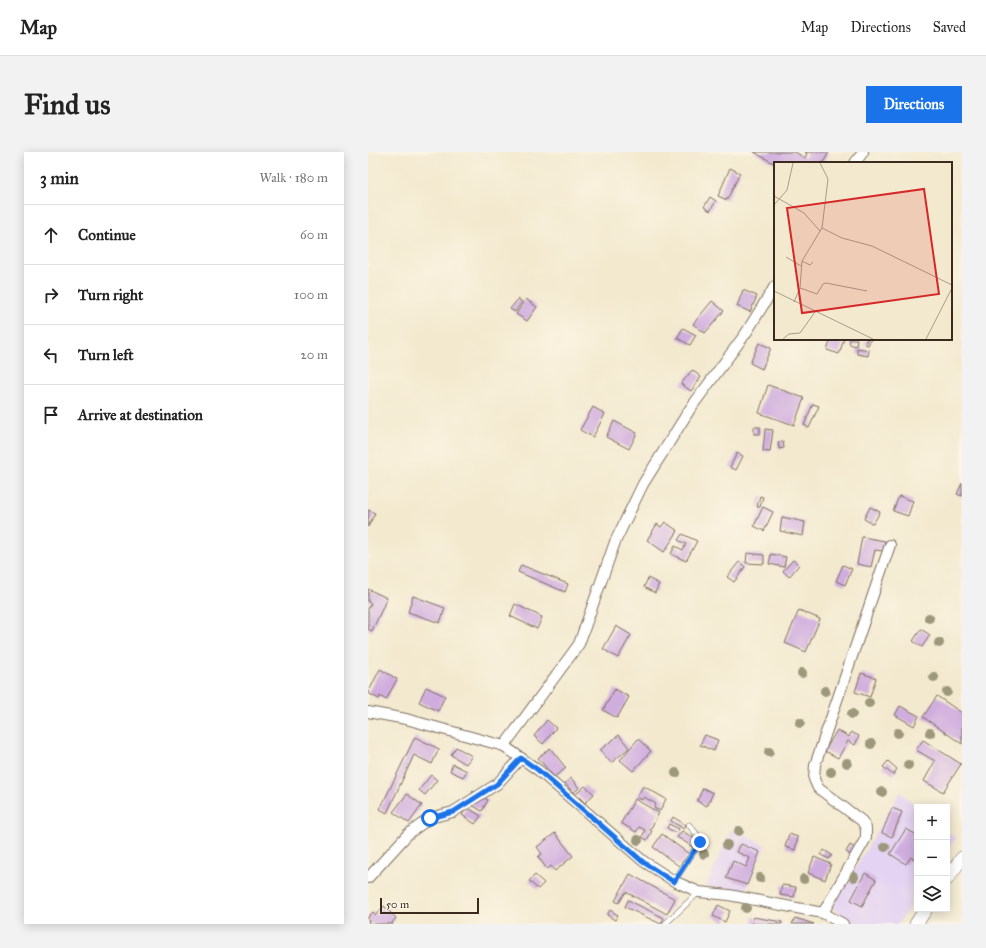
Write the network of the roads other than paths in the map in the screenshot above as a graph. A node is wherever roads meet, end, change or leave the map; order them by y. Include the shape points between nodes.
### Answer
1 (863, 152) edge
2 (856, 162) edge
3 (774, 288) edge
4 (890, 545) dead end
5 (368, 712) edge
6 (504, 746) junction
7 (521, 758) junction
8 (689, 826) dead end
9 (962, 858) edge
10 (949, 876) edge
11 (368, 878) edge
12 (674, 882) junction
13 (699, 892) junction
14 (924, 912) edge
15 (823, 913) junction
16 (665, 924) edge
17 (843, 924) edge
18 (916, 924) edge

1 - 2 street
3 - 6 street via 746,333 690,408 643,484 615,542 579,644
4 - 15 street via 815,765 814,778 818,788 862,821 866,828 866,838
5 - 6 street via 406,719
6 - 7 street
7 - 11 street via 497,784 453,812 430,818 408,834
7 - 12 street via 643,862
8 - 12 lane via 700,838 700,842
9 - 10 street
12 - 13 street
13 - 15 street via 729,895
13 - 16 lane
14 - 18 street
15 - 17 street

